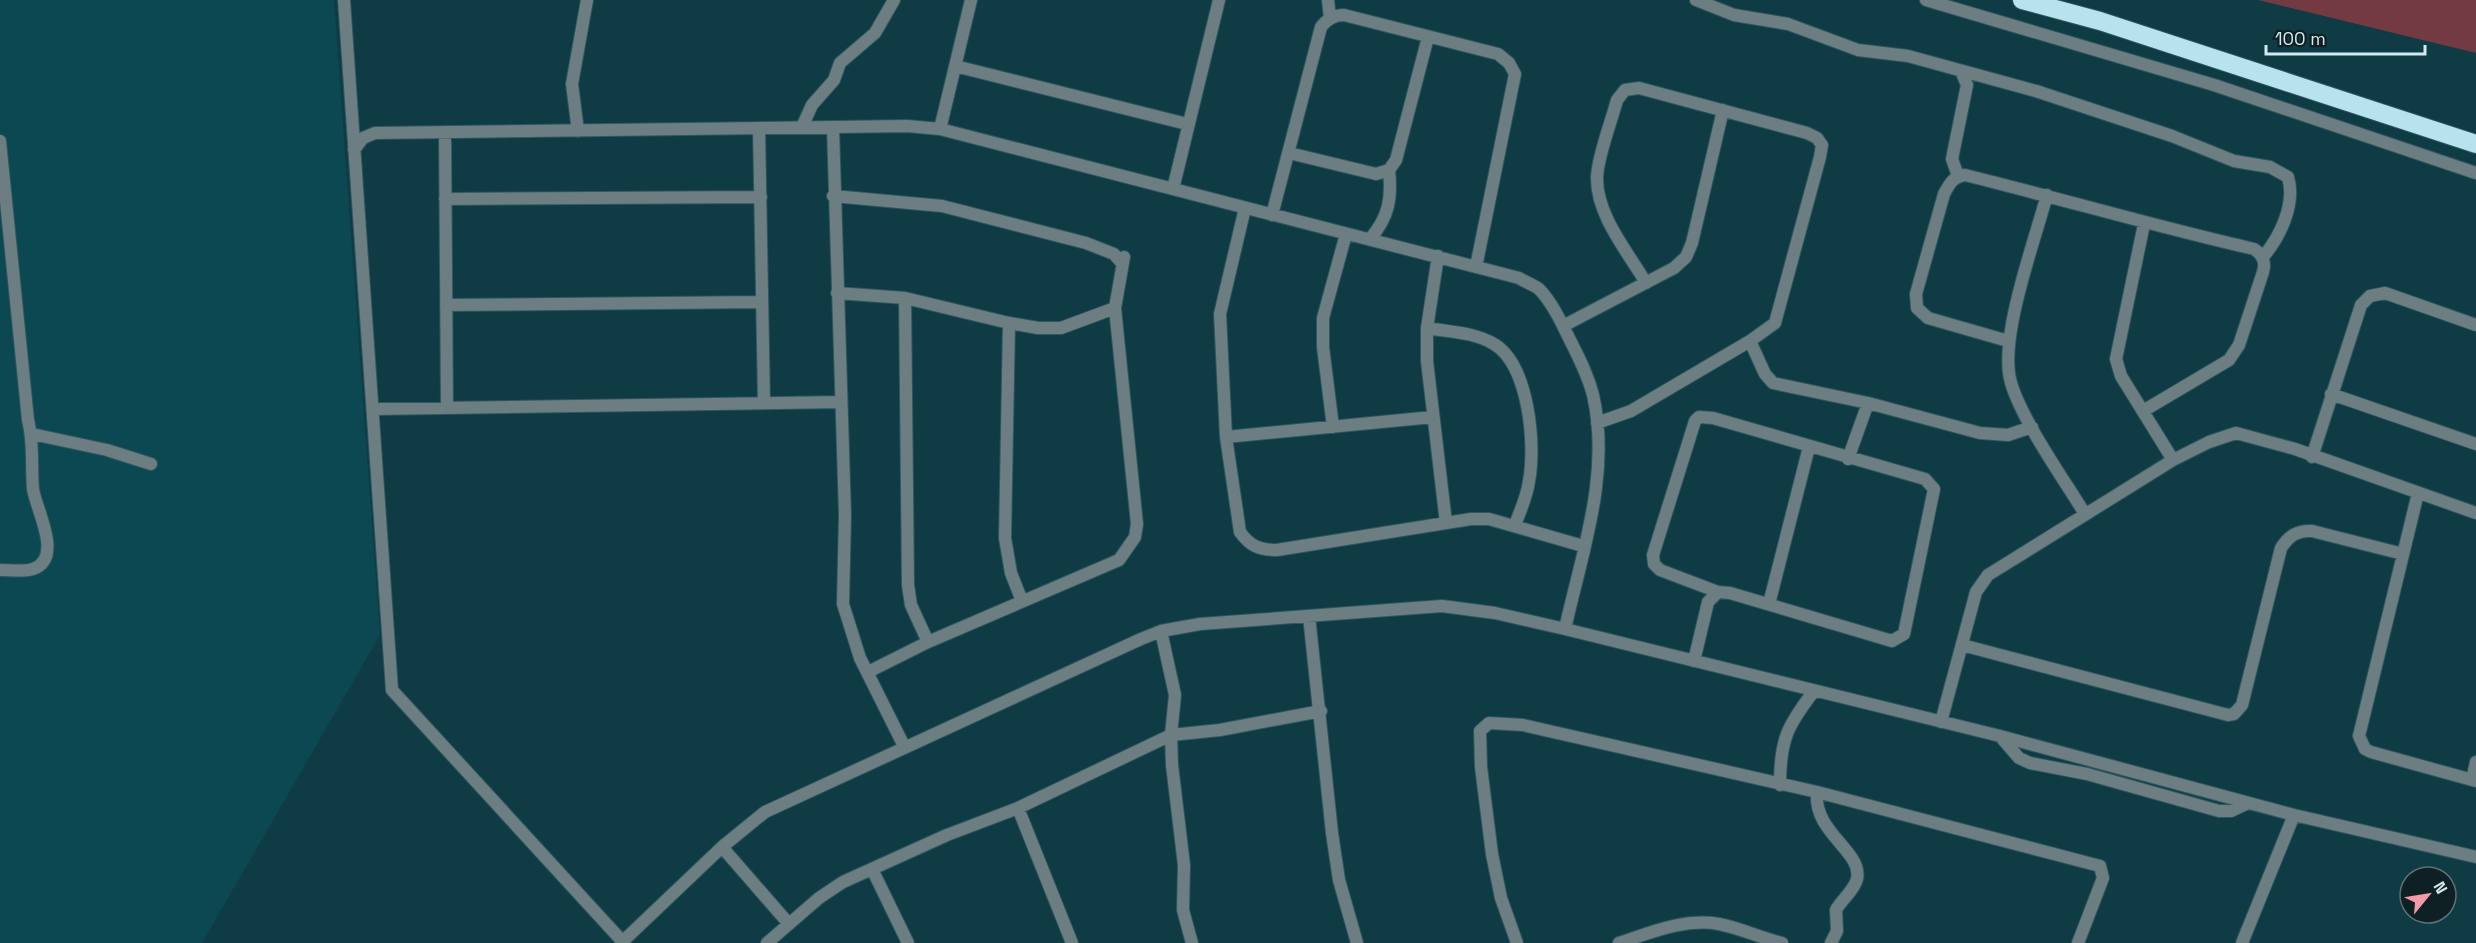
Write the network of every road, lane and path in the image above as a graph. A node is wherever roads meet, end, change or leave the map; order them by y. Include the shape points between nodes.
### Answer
1 (344, 0) edge
2 (587, 0) edge
3 (894, 0) edge
4 (970, 0) edge
5 (1219, 0) edge
6 (1328, 0) edge
7 (1696, 0) edge
8 (1926, 0) edge
9 (2022, 0) edge
10 (1330, 18) junction
11 (1428, 38) junction
12 (955, 66) junction
13 (1961, 71) junction
14 (1723, 110) junction
15 (1188, 124) junction
16 (802, 127) junction
17 (759, 128) junction
18 (832, 128) junction
19 (940, 129) junction
20 (578, 130) junction
21 (445, 132) junction
22 (0, 141) edge
23 (2476, 144) edge
24 (354, 150) junction
25 (1289, 153) junction
26 (1389, 170) junction
27 (2476, 173) edge
28 (1958, 176) junction
29 (1173, 189) junction
30 (2047, 195) junction
31 (833, 196) junction
32 (760, 197) junction
33 (445, 199) junction
34 (1245, 208) junction
35 (1272, 215) junction
36 (2144, 224) junction
37 (1346, 234) junction
38 (1370, 239) junction
39 (1438, 256) junction
40 (2263, 257) junction
41 (1476, 267) junction
42 (1646, 283) junction
43 (837, 292) junction
44 (905, 298) junction
45 (762, 302) junction
46 (446, 305) junction
47 (1115, 308) junction
48 (1010, 324) junction
49 (2476, 325) edge
50 (1563, 326) junction
51 (1427, 328) junction
52 (1750, 341) junction
53 (2008, 341) junction
54 (2331, 394) junction
55 (764, 402) junction
56 (840, 402) junction
57 (1868, 403) junction
58 (447, 408) junction
59 (373, 409) junction
60 (2143, 411) junction
61 (1433, 417) junction
62 (1597, 423) junction
63 (1333, 427) junction
64 (2032, 427) junction
65 (32, 434) junction
66 (1227, 437) junction
67 (2476, 444) edge
68 (1809, 447) junction
69 (2312, 457) junction
70 (1848, 459) junction
71 (2174, 460) junction
72 (151, 464) dead end
73 (2418, 493) junction
74 (2476, 513) edge
75 (2085, 514) junction
76 (1446, 523) junction
77 (1515, 525) junction
78 (1583, 546) junction
79 (2403, 554) junction
80 (0, 570) edge
81 (1718, 592) junction
82 (1022, 601) junction
83 (1769, 604) junction
84 (1309, 616) junction
85 (1565, 629) junction
86 (1161, 631) junction
87 (928, 642) junction
88 (1962, 645) junction
89 (1694, 661) junction
90 (868, 672) junction
91 (1814, 691) junction
92 (1321, 711) junction
93 (1941, 722) junction
94 (1171, 735) junction
95 (2000, 736) junction
96 (904, 746) junction
97 (2476, 762) edge
98 (2161, 780) junction
99 (2474, 781) edge
100 (1780, 785) junction
101 (1817, 792) junction
102 (2156, 795) junction
103 (2248, 803) junction
104 (1017, 808) junction
105 (2294, 815) junction
106 (722, 847) junction
107 (2476, 857) edge
108 (872, 869) junction
109 (789, 924) junction
110 (622, 942) edge
111 (767, 943) edge
112 (908, 943) edge
113 (1072, 943) edge
114 (1192, 943) edge
115 (1357, 943) edge
116 (1517, 943) edge
117 (1619, 943) edge
118 (1782, 943) edge
119 (1831, 943) edge
120 (2078, 943) edge
121 (2242, 943) edge

1 - 24 street
2 - 20 street via 572,84
3 - 16 street via 875,33 840,63 834,80 812,105
4 - 12 street
5 - 15 street
6 - 10 street
7 - 13 street via 1734,15 1788,24 1858,50 1908,56
8 - 27 street via 2203,82
9 - 23 highway via 2100,21
10 - 11 street via 1344,15
10 - 25 street via 1321,27
11 - 26 street via 1396,160
11 - 41 street via 1498,54 1515,74
12 - 15 street
12 - 19 street
13 - 28 street via 1967,85 1952,159
13 - 40 street via 2036,91 2234,161 2270,167 2288,177 2292,191 2277,240
14 - 42 street via 1686,257
14 - 42 street via 1639,88 1624,90 1617,100 1597,177 1599,195 1607,217
14 - 52 street via 1807,133 1822,145 1781,308 1775,322
15 - 29 street
16 - 17 street
16 - 18 street
17 - 20 street
17 - 32 street
18 - 19 street
18 - 31 street
19 - 29 street
20 - 21 street
21 - 24 street via 375,133 363,138
21 - 33 street
22 - 65 street
24 - 59 street
25 - 26 street via 1376,174
25 - 35 street
26 - 38 street via 1388,214
28 - 30 street
28 - 53 street via 1944,194 1916,294 1917,308 1928,318
29 - 34 street
30 - 36 street
30 - 53 street
31 - 43 street
31 - 47 street via 930,203 1086,243 1114,254 1121,262 1124,257
32 - 33 street
32 - 45 street
33 - 46 street
34 - 35 street
34 - 66 street via 1220,314
35 - 37 street
36 - 40 street via 2254,249
36 - 60 street via 2116,358 2121,376
37 - 38 street
37 - 63 street via 1323,318
38 - 39 street
39 - 41 street
39 - 51 street
40 - 60 street via 2263,272 2239,345 2229,360
41 - 50 street via 1519,278 1539,289
42 - 50 street
43 - 44 street
43 - 56 street
44 - 48 street
44 - 87 street via 908,585 911,605
45 - 46 street
45 - 55 street
46 - 58 street
47 - 48 street via 1060,328
47 - 82 street via 1137,524 1135,537 1119,560
48 - 82 street via 1005,538 1011,573
49 - 54 street via 2385,292 2370,296 2361,305
50 - 62 street via 1585,371
51 - 61 street
51 - 77 street via 1478,336 1496,345 1519,376 1528,415 1531,457 1530,480
52 - 57 street via 1773,383
52 - 62 street via 1631,411
53 - 64 street via 2008,374
54 - 67 street
54 - 69 street
55 - 56 street
55 - 58 street
56 - 90 street via 845,514 843,604
57 - 64 street via 1980,433 2008,435
57 - 70 street
58 - 59 street
59 - 110 street via 392,690
60 - 71 street
61 - 63 street
61 - 76 street
62 - 78 street via 1595,504
63 - 66 street
64 - 75 street
65 - 72 street
65 - 80 street via 34,493 49,548 33,569
66 - 76 street via 1240,532 1248,543 1262,550
68 - 70 street
68 - 81 street via 1704,416 1695,421 1653,555 1654,564 1660,570
68 - 83 street
69 - 71 street via 2236,433 2209,441
69 - 73 street
70 - 83 street via 1925,479 1934,489 1904,634 1892,641
71 - 75 street
73 - 74 street
73 - 79 street
75 - 88 street via 1988,574 1976,592
76 - 77 street via 1489,519
77 - 78 street
78 - 85 street
79 - 88 street via 2312,531 2297,533 2286,540 2244,700 2234,714 2222,715
79 - 99 street via 2360,728 2361,744 2371,752
81 - 83 street
81 - 89 street via 1708,602
82 - 87 street
84 - 85 street via 1442,606
84 - 86 street via 1200,624
84 - 92 street
85 - 89 street
86 - 94 street via 1175,695
86 - 96 street
87 - 90 street
88 - 93 street
89 - 91 street
90 - 96 street
91 - 93 street
91 - 100 street via 1784,738
92 - 94 street
92 - 115 street via 1339,880
93 - 95 street
94 - 104 street
94 - 114 street via 1184,865 1183,910
95 - 98 street
95 - 102 street via 2019,758 2030,763 2087,774
96 - 106 street via 765,812
97 - 99 street
98 - 102 street
98 - 103 street
100 - 101 street
100 - 116 street via 1523,725 1489,723 1480,731 1481,767 1501,898
101 - 119 street via 1819,815 1858,871 1857,882 1836,910 1837,931
101 - 120 street via 2100,866 2103,878
102 - 103 street via 2219,811 2231,811
103 - 105 street
104 - 108 street
104 - 113 street
105 - 107 street
105 - 121 street
106 - 109 street
106 - 110 street
108 - 109 street via 819,898
108 - 112 street
109 - 111 street
117 - 118 street via 1683,923 1703,922

